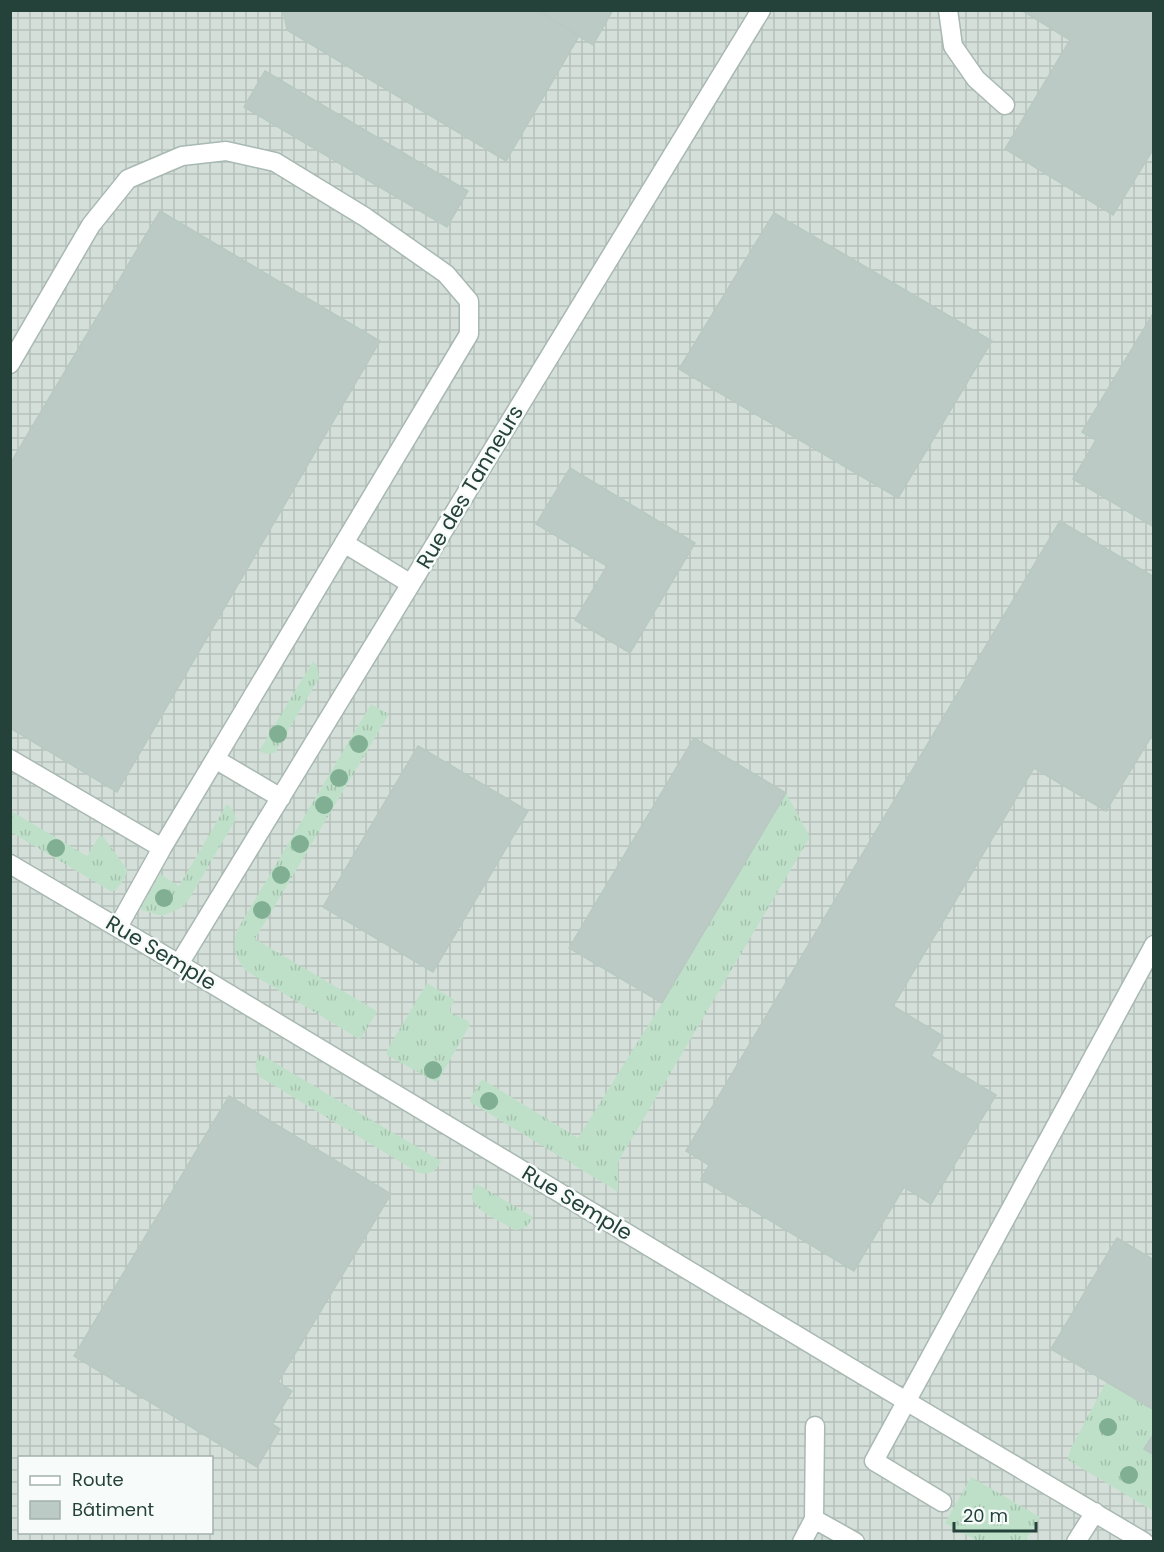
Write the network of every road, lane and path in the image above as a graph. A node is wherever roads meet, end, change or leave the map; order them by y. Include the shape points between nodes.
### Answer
1 (761, 10) edge
2 (948, 10) edge
3 (1005, 105) dead end
4 (10, 364) edge
5 (344, 543) junction
6 (411, 584) junction
7 (10, 759) edge
8 (215, 759) junction
9 (281, 798) junction
10 (162, 848) junction
11 (10, 864) edge
12 (118, 927) junction
13 (1154, 945) edge
14 (179, 964) junction
15 (906, 1401) junction
16 (815, 1426) dead end
17 (942, 1502) dead end
18 (1095, 1512) junction
19 (814, 1519) junction
20 (802, 1542) edge
21 (855, 1542) edge
22 (1076, 1542) edge
23 (1144, 1542) edge

1 - 6 street, Rue des Tanneurs
2 - 3 street via 953,46 976,80
4 - 5 street via 91,225 128,179 182,156 226,152 275,162 446,274 469,301 469,334
5 - 6 street
5 - 8 street
6 - 9 street, Rue des Tanneurs
7 - 10 street
8 - 9 street
8 - 10 street
9 - 14 street, Rue des Tanneurs
10 - 12 street
11 - 12 street, Rue Semple
12 - 14 street, Rue Semple
13 - 15 street
14 - 15 street, Rue Semple
15 - 17 street via 874,1461
15 - 18 street, Rue Semple
16 - 19 street
18 - 22 street
18 - 23 street, Rue Semple
19 - 20 street
19 - 21 street

